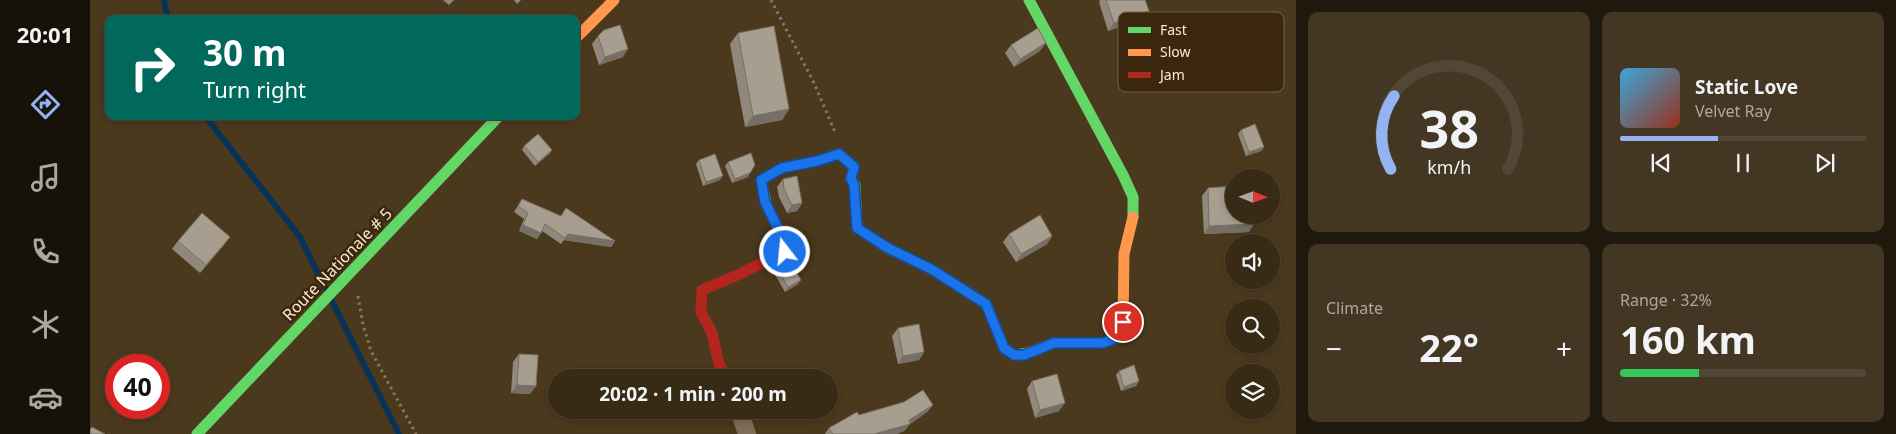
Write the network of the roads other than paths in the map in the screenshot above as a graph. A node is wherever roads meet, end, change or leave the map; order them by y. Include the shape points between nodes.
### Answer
1 (614, 0) edge
2 (1029, 0) edge
3 (580, 34) edge
4 (495, 120) edge
5 (722, 369) edge
6 (742, 419) edge
7 (197, 434) edge
8 (747, 434) edge

1 - 3 street
2 - 5 street via 1133,197 1133,215 1124,254 1123,322 1116,338 1103,343 1054,343 1024,355 1014,355 1004,348 986,304 857,228 851,178 854,167 839,154 782,168 761,180 765,202 785,242 785,252 702,290 701,312 712,333
4 - 7 street, Route Nationale # 5
6 - 8 street

